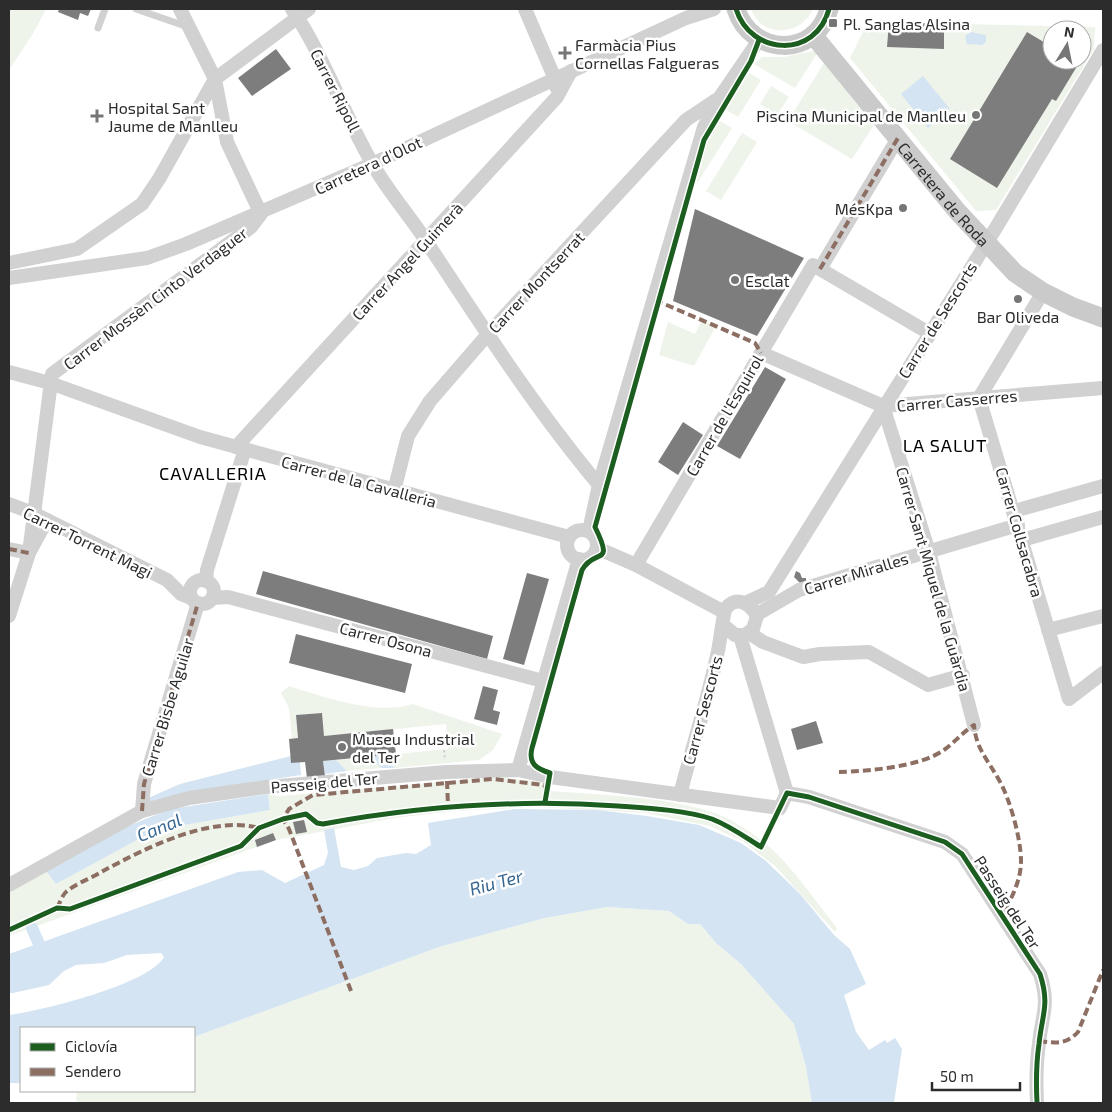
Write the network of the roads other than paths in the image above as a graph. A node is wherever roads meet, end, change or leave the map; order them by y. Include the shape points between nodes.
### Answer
1 (105, 9) edge
2 (136, 9) edge
3 (180, 9) edge
4 (524, 9) edge
5 (714, 9) edge
6 (734, 9) edge
7 (829, 9) edge
8 (299, 12) edge
9 (189, 27) junction
10 (98, 28) dead end
11 (813, 35) junction
12 (759, 40) junction
13 (1103, 50) edge
14 (571, 71) junction
15 (214, 79) junction
16 (554, 79) junction
17 (557, 97) junction
18 (718, 100) junction
19 (898, 138) junction
20 (372, 164) junction
21 (261, 214) junction
22 (426, 240) junction
23 (985, 242) junction
24 (9, 263) edge
25 (817, 267) junction
26 (9, 278) edge
27 (1043, 292) junction
28 (1103, 318) edge
29 (929, 333) junction
30 (488, 334) junction
31 (761, 352) junction
32 (9, 372) edge
33 (50, 383) junction
34 (1103, 388) edge
35 (979, 398) junction
36 (883, 406) junction
37 (240, 448) junction
38 (599, 485) junction
39 (1103, 486) edge
40 (394, 491) junction
41 (9, 504) edge
42 (1014, 511) junction
43 (33, 513) junction
44 (1103, 517) edge
45 (47, 520) junction
46 (1018, 525) junction
47 (589, 531) junction
48 (569, 537) junction
49 (1022, 540) junction
50 (9, 548) edge
51 (597, 548) junction
52 (929, 552) junction
53 (29, 553) junction
54 (579, 559) junction
55 (636, 565) junction
56 (786, 565) junction
57 (167, 580) junction
58 (207, 587) junction
59 (799, 590) junction
60 (194, 601) junction
61 (745, 602) junction
62 (756, 615) junction
63 (9, 616) edge
64 (1103, 616) edge
65 (724, 619) junction
66 (1048, 630) junction
67 (744, 634) junction
68 (1103, 673) edge
69 (963, 675) junction
70 (543, 681) junction
71 (974, 725) dead end
72 (518, 770) junction
73 (787, 792) junction
74 (680, 795) junction
75 (142, 811) junction
76 (9, 886) edge
77 (1038, 1103) edge

1 - 10 lane
2 - 9 lane
3 - 9 street
4 - 16 street
5 - 14 street, Carretera d'Olot via 686,18
6 - 12 street via 740,22
7 - 11 street
8 - 15 street
8 - 20 street, Carrer Ripoll
9 - 15 street
11 - 12 street via 790,46
11 - 19 street, Carretera de Roda
12 - 18 street
13 - 23 street, Carrer de Sescorts
14 - 16 street, Carretera d'Olot
14 - 17 street, Carrer Angel Guimerà
15 - 21 street via 227,142
15 - 24 street via 142,204 77,249
16 - 17 street
16 - 20 street, Carretera d'Olot
17 - 22 street, Carrer Angel Guimerà
18 - 30 street, Carrer Montserrat via 686,120
18 - 38 street via 700,140
19 - 23 street, Carretera de Roda
19 - 25 street
20 - 21 street, Carretera d'Olot
20 - 22 street, Carrer Ripoll
21 - 26 street, Carretera d'Olot via 147,258
21 - 33 street, Carrer Mossèn Cinto Verdaguer via 251,227 52,374
22 - 30 street, Carrer Ripoll
22 - 37 street, Carrer Angel Guimerà
23 - 27 street, Carretera de Roda via 1015,273
23 - 29 street, Carrer de Sescorts
25 - 29 street
25 - 31 street, Carrer de l'Esquirol
27 - 28 street, Carretera de Roda
27 - 35 street
29 - 36 street, Carrer de Sescorts
30 - 38 street, Carrer Ripoll via 572,453
30 - 40 street, Carrer Montserrat via 414,423
31 - 36 street, Carrer Casserres
31 - 55 street, Carrer de l'Esquirol
32 - 33 street, Carrer de la Cavalleria
33 - 37 street, Carrer de la Cavalleria via 149,420
33 - 43 street
34 - 35 street, Carrer Casserres
35 - 36 street, Carrer Casserres
35 - 42 street, Carrer Collsacabra
36 - 52 street, Carrer Sant Miquel de la Guàrdia
36 - 56 street, Carrer de Sescorts
37 - 40 street, Carrer de la Cavalleria
37 - 58 street via 207,570
38 - 47 street
39 - 42 street
40 - 48 street, Carrer de la Cavalleria
41 - 43 street, Carrer Torrent Magi
42 - 46 street, Carrer Collsacabra
43 - 45 street, Carrer Torrent Magi
43 - 53 street
44 - 49 street
45 - 53 street
45 - 57 street, Carrer Torrent Magi
46 - 49 street, Carrer Collsacabra
46 - 52 street, Carrer Miralles
47 - 48 street via 576,531
47 - 51 street via 596,540
48 - 54 street via 568,551
49 - 66 street, Carrer Collsacabra
50 - 53 street
51 - 54 street via 592,556
51 - 55 street
52 - 59 street, Carrer Miralles
52 - 69 street, Carrer Sant Miquel de la Guàrdia
53 - 63 street
54 - 70 street
55 - 65 street
56 - 59 street via 787,578
56 - 61 street, Carrer de Sescorts via 769,592
57 - 58 street, Carrer Torrent Magi
57 - 60 street, Carrer Torrent Magi
58 - 60 street via 206,604
58 - 60 street, Carrer Bisbe Aguilar via 190,589
58 - 70 street, Carrer Osona via 228,598
59 - 62 street, Carrer Miralles
60 - 75 street, Carrer Bisbe Aguilar via 144,784
61 - 62 street
61 - 65 street via 727,607
62 - 67 street via 756,624
64 - 66 street
65 - 67 street via 730,633
65 - 74 street, Carrer Sescorts via 713,677
66 - 68 street, Carrer Collsacabra via 1069,699
67 - 69 street via 803,657 869,652 928,684
67 - 73 street
69 - 71 street, Carrer Sant Miquel de la Guàrdia
70 - 72 street
72 - 74 street, Passeig del Ter
72 - 75 street, Passeig del Ter via 446,772 266,787 189,798
73 - 74 street, Passeig del Ter via 780,808
73 - 77 street, Passeig del Ter via 945,842 962,854 1040,974 1046,992 1036,1077
75 - 76 street, Passeig del Ter

